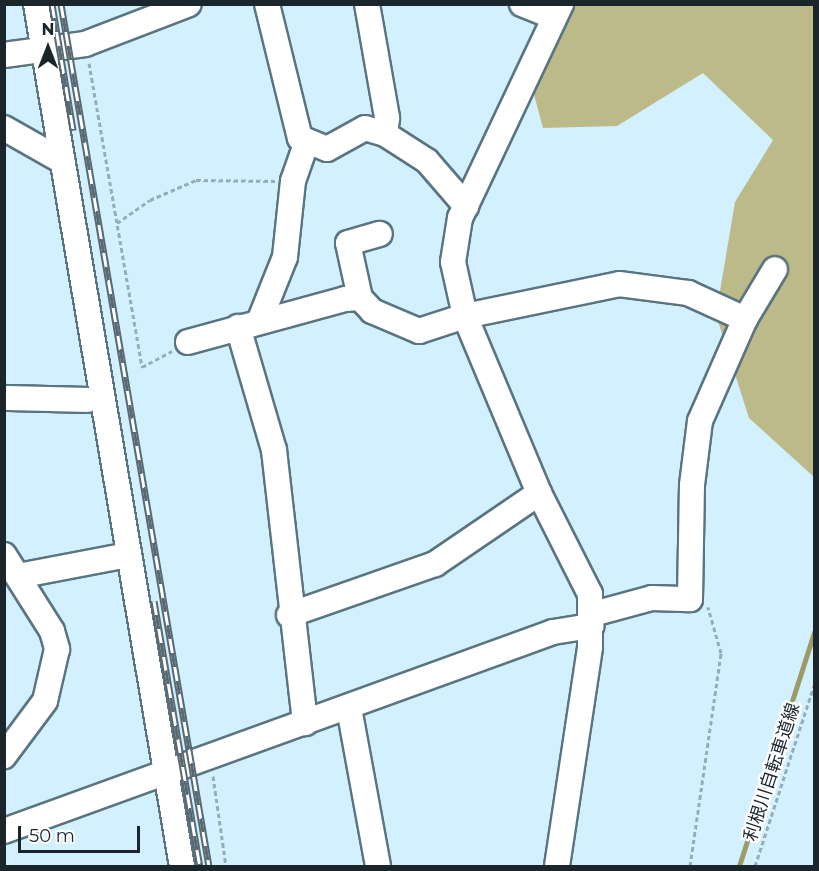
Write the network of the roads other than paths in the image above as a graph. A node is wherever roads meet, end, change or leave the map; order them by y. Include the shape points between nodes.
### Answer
1 (36, 4) edge
2 (189, 4) edge
3 (267, 4) edge
4 (367, 4) edge
5 (522, 4) edge
6 (558, 11) edge
7 (44, 50) junction
8 (4, 55) edge
9 (4, 128) edge
10 (384, 134) junction
11 (307, 141) junction
12 (62, 161) junction
13 (466, 206) junction
14 (380, 234) dead end
15 (775, 268) dead end
16 (360, 298) junction
17 (465, 316) junction
18 (745, 320) junction
19 (249, 324) junction
20 (188, 342) road end
21 (4, 398) edge
22 (87, 400) dead end
23 (538, 493) junction
24 (4, 555) edge
25 (128, 555) junction
26 (18, 576) junction
27 (289, 615) junction
28 (592, 620) junction
29 (349, 708) junction
30 (305, 723) junction
31 (4, 756) edge
32 (167, 774) junction
33 (4, 831) edge
34 (182, 867) edge
35 (378, 867) edge
36 (556, 867) edge

1 - 7 street
2 - 7 street via 86,44
3 - 11 street via 300,138
4 - 10 street via 387,118
5 - 6 street
6 - 13 street
7 - 8 street
7 - 12 street
9 - 12 street
10 - 11 street via 366,128 327,149
10 - 13 street via 427,161
11 - 19 street via 293,181 285,257
12 - 25 street
13 - 17 street via 453,262
14 - 16 street via 348,243
15 - 18 street
16 - 17 street via 372,311 419,331
16 - 19 street
17 - 18 street via 620,284 688,293
17 - 23 street
18 - 28 street via 700,421 692,485 690,599 652,598
19 - 20 street
19 - 27 street via 274,450
21 - 22 street
23 - 27 street via 435,564
23 - 28 street via 584,578
24 - 26 street
25 - 26 street
25 - 32 street
26 - 31 street via 52,631 56,673 45,701
27 - 30 street
28 - 29 street
28 - 36 street
29 - 30 street
29 - 35 street
30 - 32 street
32 - 33 street
32 - 34 street

